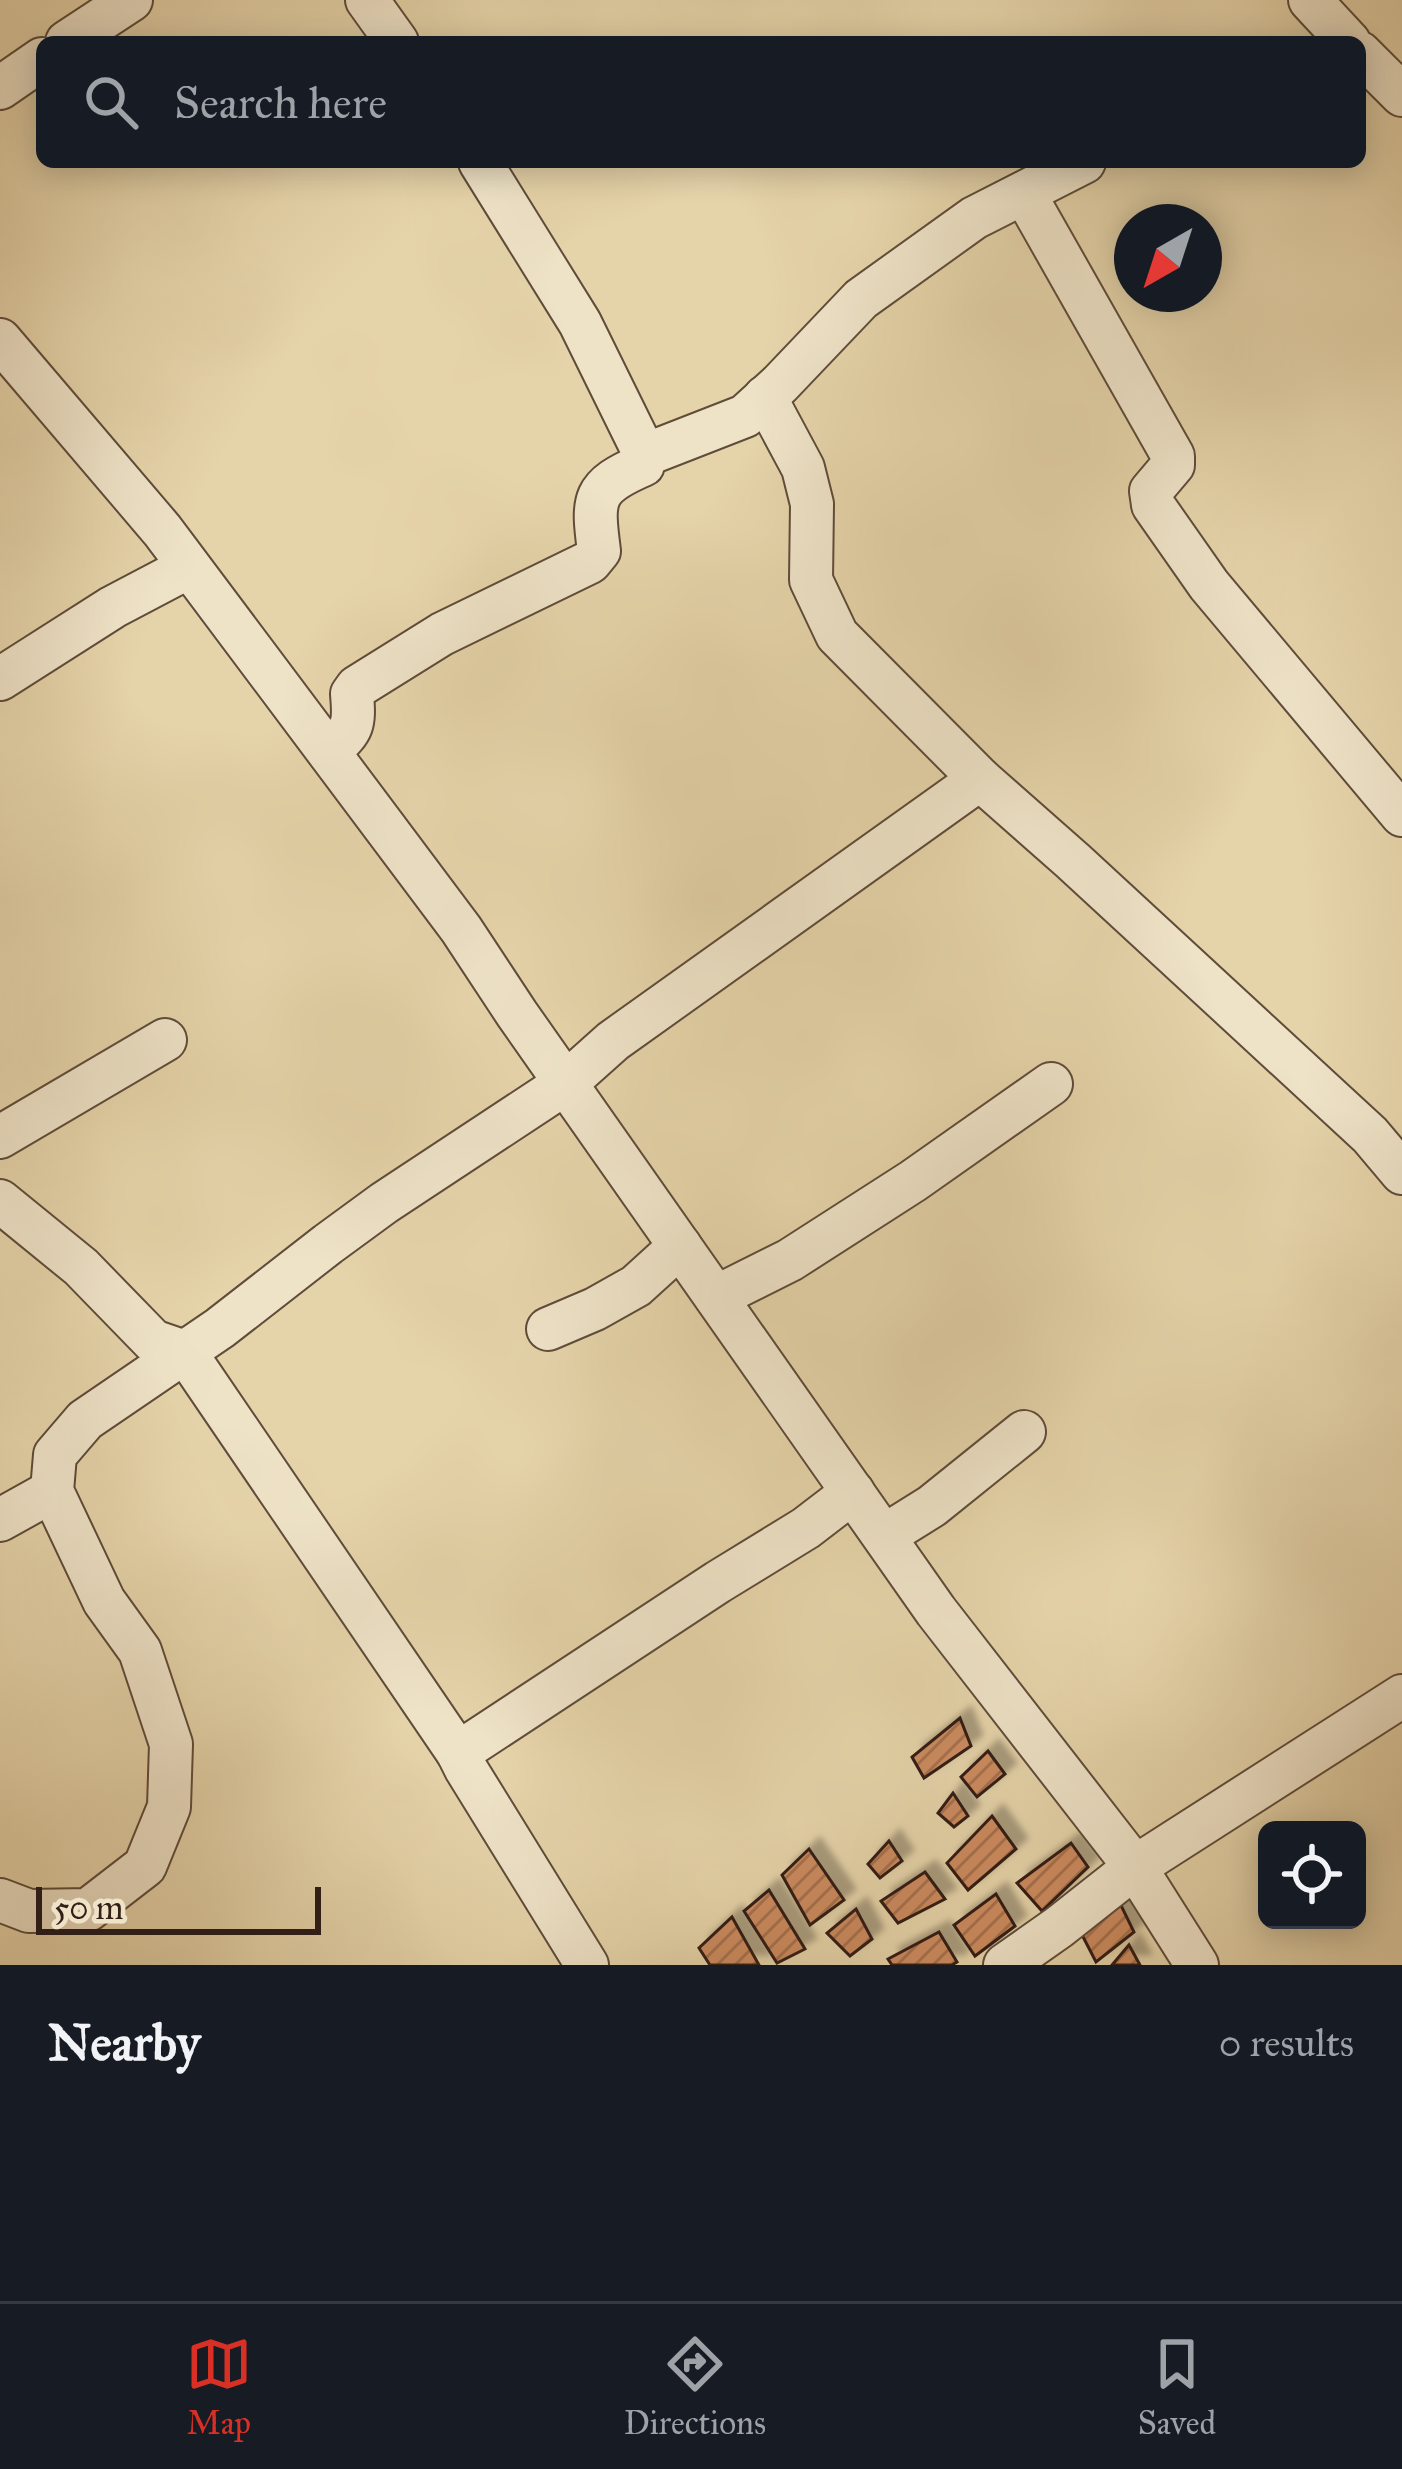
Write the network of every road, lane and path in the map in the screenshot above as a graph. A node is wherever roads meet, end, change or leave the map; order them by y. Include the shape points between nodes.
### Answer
1 (131, 0) edge
2 (367, 0) edge
3 (76, 36) edge
4 (394, 36) edge
5 (36, 63) edge
6 (1366, 63) edge
7 (0, 88) edge
8 (1402, 95) edge
9 (484, 168) edge
10 (1072, 168) edge
11 (1024, 193) junction
12 (0, 340) edge
13 (765, 397) junction
14 (645, 455) junction
15 (189, 567) junction
16 (0, 679) edge
17 (329, 752) junction
18 (980, 779) junction
19 (1402, 814) edge
20 (165, 1040) dead end
21 (566, 1083) junction
22 (1051, 1084) dead end
23 (0, 1137) edge
24 (1402, 1173) edge
25 (0, 1201) edge
26 (680, 1246) junction
27 (716, 1297) junction
28 (548, 1329) dead end
29 (184, 1352) junction
30 (1024, 1432) dead end
31 (52, 1491) junction
32 (853, 1492) junction
33 (0, 1520) edge
34 (884, 1536) junction
35 (1402, 1696) edge
36 (458, 1753) junction
37 (1135, 1868) junction
38 (0, 1900) edge
39 (586, 1965) edge
40 (1005, 1965) edge
41 (1196, 1965) edge

1 - 3 street
2 - 4 street
5 - 7 street
6 - 8 street
9 - 14 street via 580,323
10 - 11 street
11 - 13 street via 974,218 861,299
11 - 19 street via 1173,456 1151,491 1153,505 1209,585
12 - 15 street
13 - 14 street via 745,416
13 - 18 street via 803,468 812,505 811,580 836,635
14 - 17 street via 643,465 608,482 596,500 599,551 590,562 442,634 357,687 352,730
15 - 16 street
15 - 17 street
17 - 21 street
18 - 21 street via 613,1041
18 - 24 street
20 - 23 street
21 - 26 street
21 - 29 street via 365,1217
22 - 27 street via 825,1238
25 - 29 street via 153,1341
26 - 27 street
26 - 28 street via 636,1286
27 - 32 street
29 - 31 street via 85,1420 56,1456
29 - 36 street
30 - 34 street
31 - 33 street
31 - 38 street via 104,1601 140,1651 171,1744 169,1808 146,1866 88,1910 29,1912
32 - 34 street
32 - 36 street
34 - 37 street
35 - 37 street
36 - 39 street
37 - 40 street
37 - 41 street

